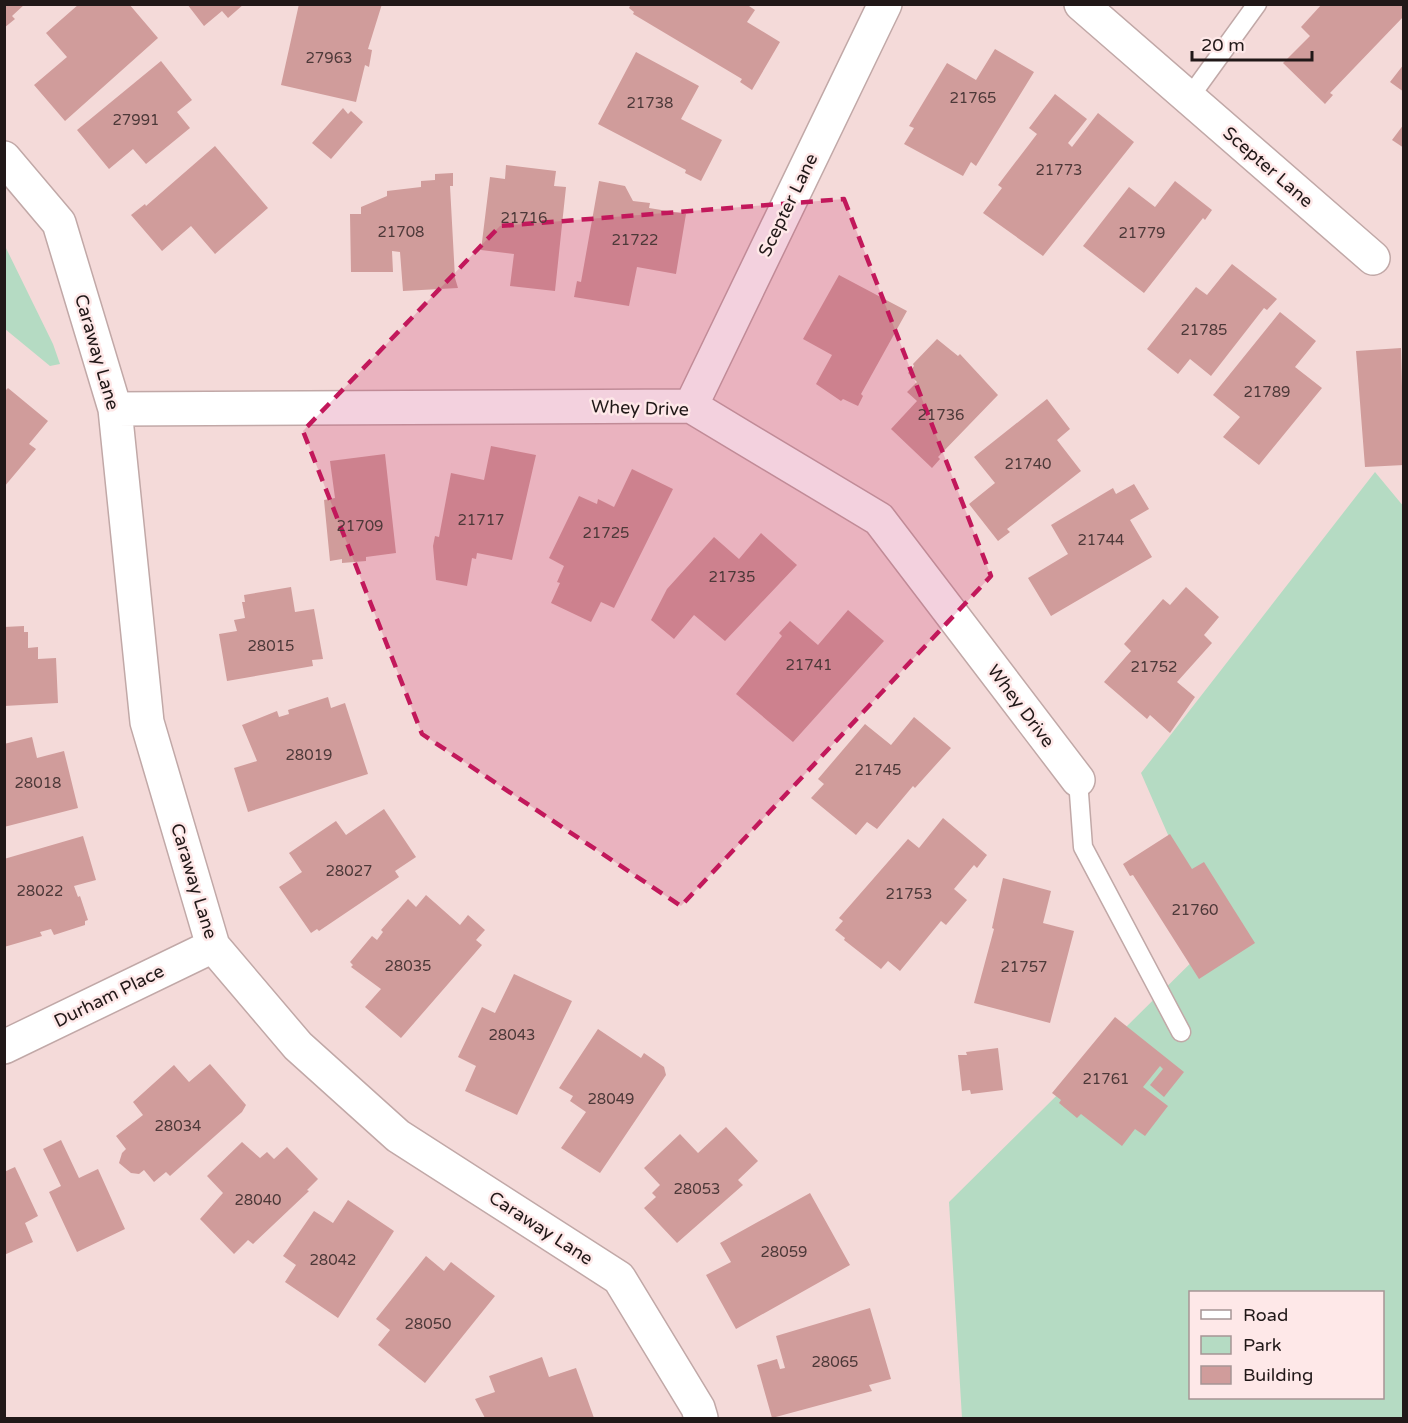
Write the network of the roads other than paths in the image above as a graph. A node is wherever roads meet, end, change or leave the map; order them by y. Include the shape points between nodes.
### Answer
1 (885, 4) edge
2 (1081, 4) edge
3 (1257, 4) edge
4 (1189, 98) junction
5 (4, 158) edge
6 (1373, 258) dead end
7 (691, 406) junction
8 (115, 409) junction
9 (1078, 780) joint
10 (213, 946) junction
11 (1181, 1032) dead end
12 (4, 1047) edge
13 (701, 1419) edge

1 - 7 street, Scepter Lane
2 - 4 street, Scepter Lane
3 - 4 lane
4 - 6 street, Scepter Lane
5 - 8 street, Caraway Lane via 59,223
7 - 8 street, Whey Drive
7 - 9 street, Whey Drive via 879,519
8 - 10 street, Caraway Lane via 147,722
9 - 11 lane via 1083,847
10 - 12 street, Durham Place
10 - 13 street, Caraway Lane via 298,1046 398,1136 619,1278

